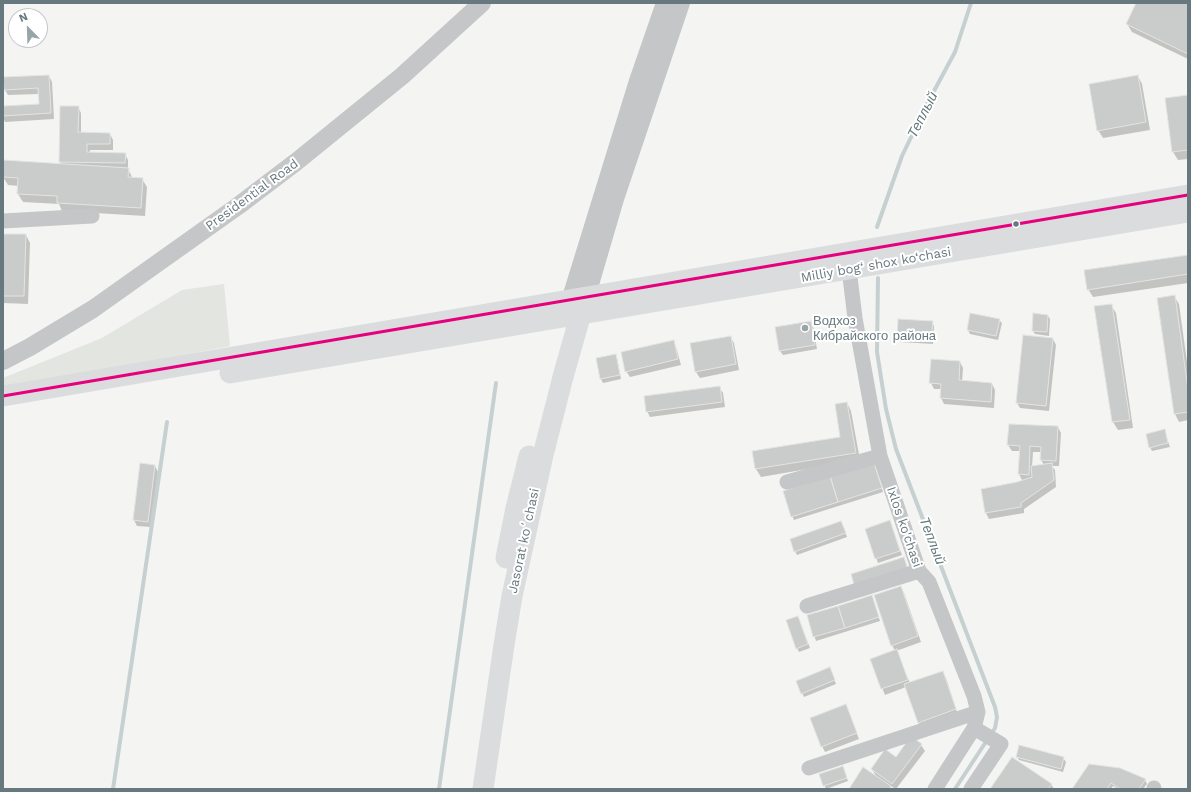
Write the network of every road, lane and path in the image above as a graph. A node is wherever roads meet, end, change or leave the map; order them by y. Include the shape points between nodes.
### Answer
1 (482, 3) edge
2 (665, 3) edge
3 (681, 3) edge
4 (1188, 195) edge
5 (1188, 212) edge
6 (92, 216) dead end
7 (3, 221) edge
8 (849, 269) junction
9 (576, 308) junction
10 (3, 361) edge
11 (3, 396) edge
12 (3, 410) edge
13 (880, 456) junction
14 (787, 482) dead end
15 (919, 571) junction
16 (806, 606) dead end
17 (978, 712) junction
18 (974, 728) junction
19 (809, 768) dead end
20 (471, 789) edge
21 (483, 789) edge
22 (935, 789) edge
23 (971, 789) edge

1 - 10 street, Presidential Road via 366,106 255,193 93,309
2 - 9 street via 638,81
3 - 9 street
4 - 9 main road, Milliy bog‘ shox ko‘chasi
5 - 8 main road, Milliy bog‘ shox ko‘chasi
6 - 7 street
8 - 9 main road, Milliy bog‘ shox ko‘chasi
8 - 13 street, Ixlos ko'chasi via 855,318
9 - 11 main road
9 - 12 main road
9 - 20 main road, Jasorat koʻchasi via 554,354 516,508 495,622
9 - 21 main road, Jasorat koʻchasi via 564,373 512,596
13 - 14 street
13 - 15 street, Ixlos ko'chasi
15 - 16 street
15 - 17 street, Ixlos ko'chasi via 929,582
17 - 18 street, Ixlos ko'chasi
17 - 19 street
18 - 22 street, Ixlos ko'chasi
18 - 23 street via 1001,744

